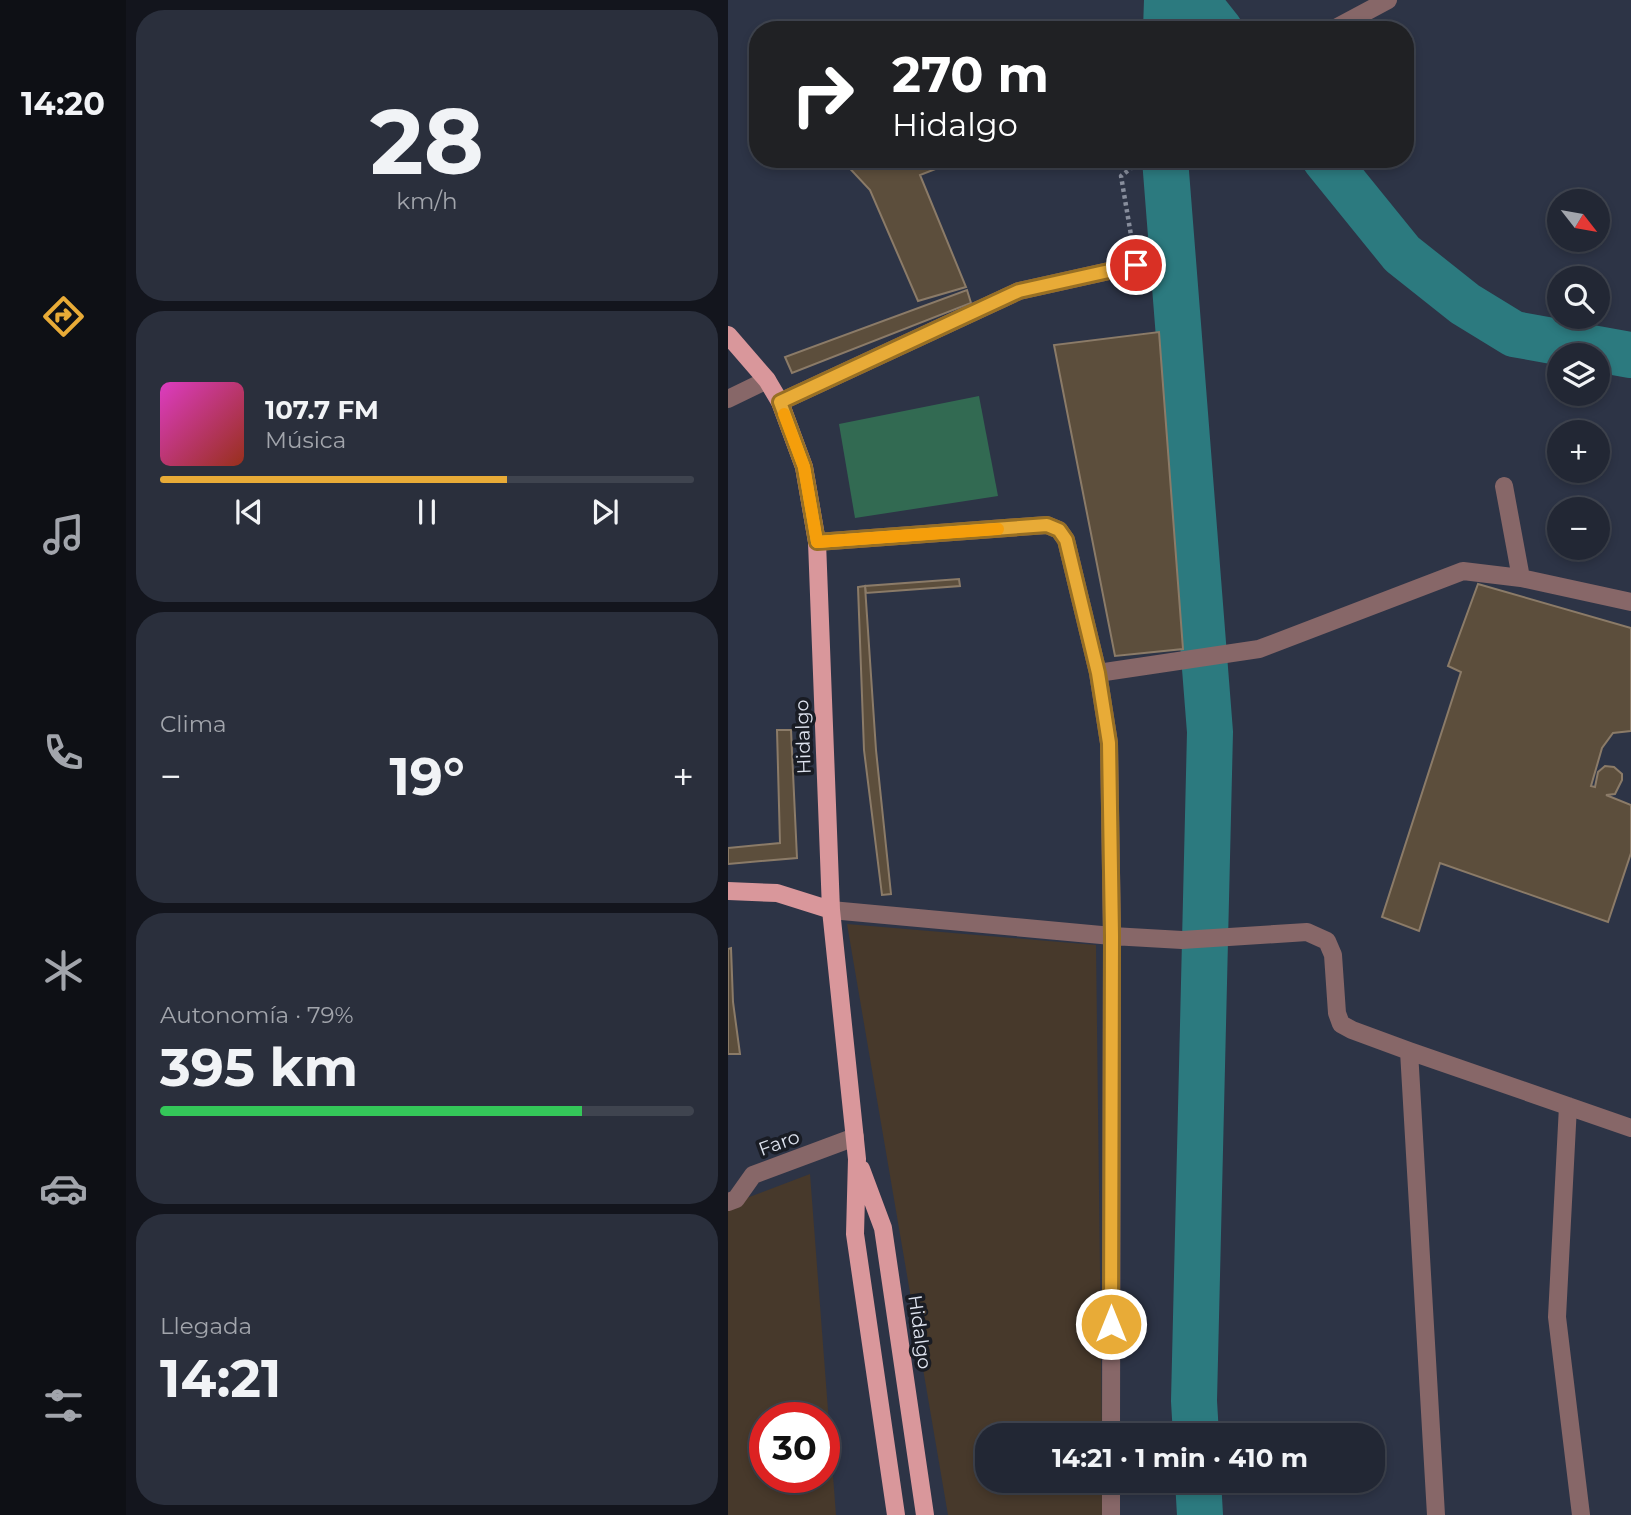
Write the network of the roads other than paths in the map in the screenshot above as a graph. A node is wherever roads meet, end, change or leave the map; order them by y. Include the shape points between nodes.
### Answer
1 (1388, 0) edge
2 (1349, 21) edge
3 (1136, 265) road end
4 (728, 335) edge
5 (767, 380) junction
6 (728, 399) edge
7 (780, 402) junction
8 (1504, 486) dead end
9 (817, 542) junction
10 (1521, 578) junction
11 (1631, 602) edge
12 (1098, 673) junction
13 (728, 891) edge
14 (831, 910) junction
15 (1112, 936) junction
16 (1409, 1051) junction
17 (1568, 1106) junction
18 (1631, 1128) edge
19 (855, 1138) junction
20 (857, 1159) junction
21 (728, 1202) edge
22 (1111, 1423) edge
23 (1111, 1493) edge
24 (896, 1515) edge
25 (925, 1515) edge
26 (1111, 1515) edge
27 (1436, 1515) edge
28 (1581, 1515) edge

1 - 2 street
3 - 7 street via 1019,291
4 - 5 main road, Hidalgo
5 - 6 street
5 - 7 main road, Hidalgo
7 - 9 main road, Hidalgo via 804,467
8 - 10 street
9 - 12 street via 1047,525 1059,530 1066,540
9 - 14 main road, Hidalgo
10 - 11 street
10 - 12 street via 1463,570 1259,649
12 - 15 street via 1109,743
13 - 14 main road via 778,893
14 - 15 street
14 - 19 main road, Hidalgo
15 - 16 street via 1182,940 1307,932 1327,941 1333,955 1337,1013 1342,1024
15 - 22 street
16 - 17 street
16 - 27 street
17 - 18 street
17 - 28 street via 1558,1317
19 - 20 main road, Hidalgo
19 - 21 street, Faro via 753,1175 736,1199
20 - 24 main road, Hidalgo via 855,1234
20 - 25 main road, Hidalgo via 883,1228
23 - 26 street

